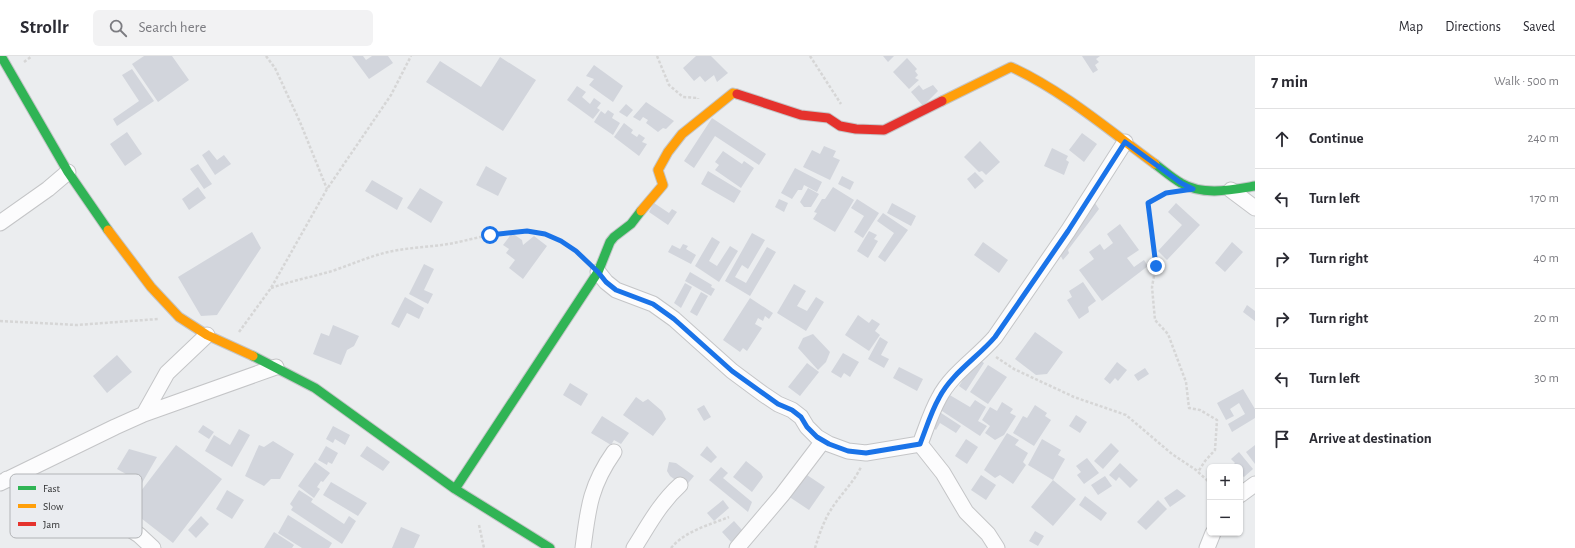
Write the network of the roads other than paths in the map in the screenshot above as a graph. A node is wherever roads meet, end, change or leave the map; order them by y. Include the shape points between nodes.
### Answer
1 (1, 56) edge
2 (1125, 142) junction
3 (68, 172) junction
4 (1255, 186) edge
5 (1231, 190) junction
6 (1255, 208) edge
7 (0, 223) edge
8 (598, 272) junction
9 (207, 335) junction
10 (276, 367) junction
11 (144, 414) junction
12 (823, 441) junction
13 (920, 444) junction
14 (614, 452) dead end
15 (16, 474) edge
16 (1255, 484) edge
17 (680, 485) dead end
18 (455, 489) junction
19 (1243, 493) edge
20 (1212, 536) edge
21 (142, 538) edge
22 (154, 548) edge
23 (550, 548) edge
24 (583, 548) edge
25 (634, 548) edge
26 (737, 548) edge
27 (997, 548) edge
28 (1207, 548) edge

1 - 3 street
2 - 5 street via 1193,189
2 - 8 street via 1057,93 1011,67 884,130 840,126 828,118 801,115 733,93 682,134 668,152 658,170 663,185 631,224 610,242
2 - 13 street via 995,337 964,366 939,398
3 - 7 street
3 - 9 street via 151,287 178,317
4 - 5 street
5 - 6 street
8 - 12 street via 616,290 653,304 674,319 732,371 801,417 807,427
8 - 18 street
9 - 10 street
9 - 11 street via 167,373
10 - 11 street
10 - 18 street via 315,388
11 - 15 street
12 - 13 street via 848,451 866,453
12 - 26 street
13 - 27 street via 943,473 966,512 988,534
14 - 24 street via 595,483
16 - 19 street
17 - 25 street via 658,509
18 - 23 street
20 - 28 street
21 - 22 street

